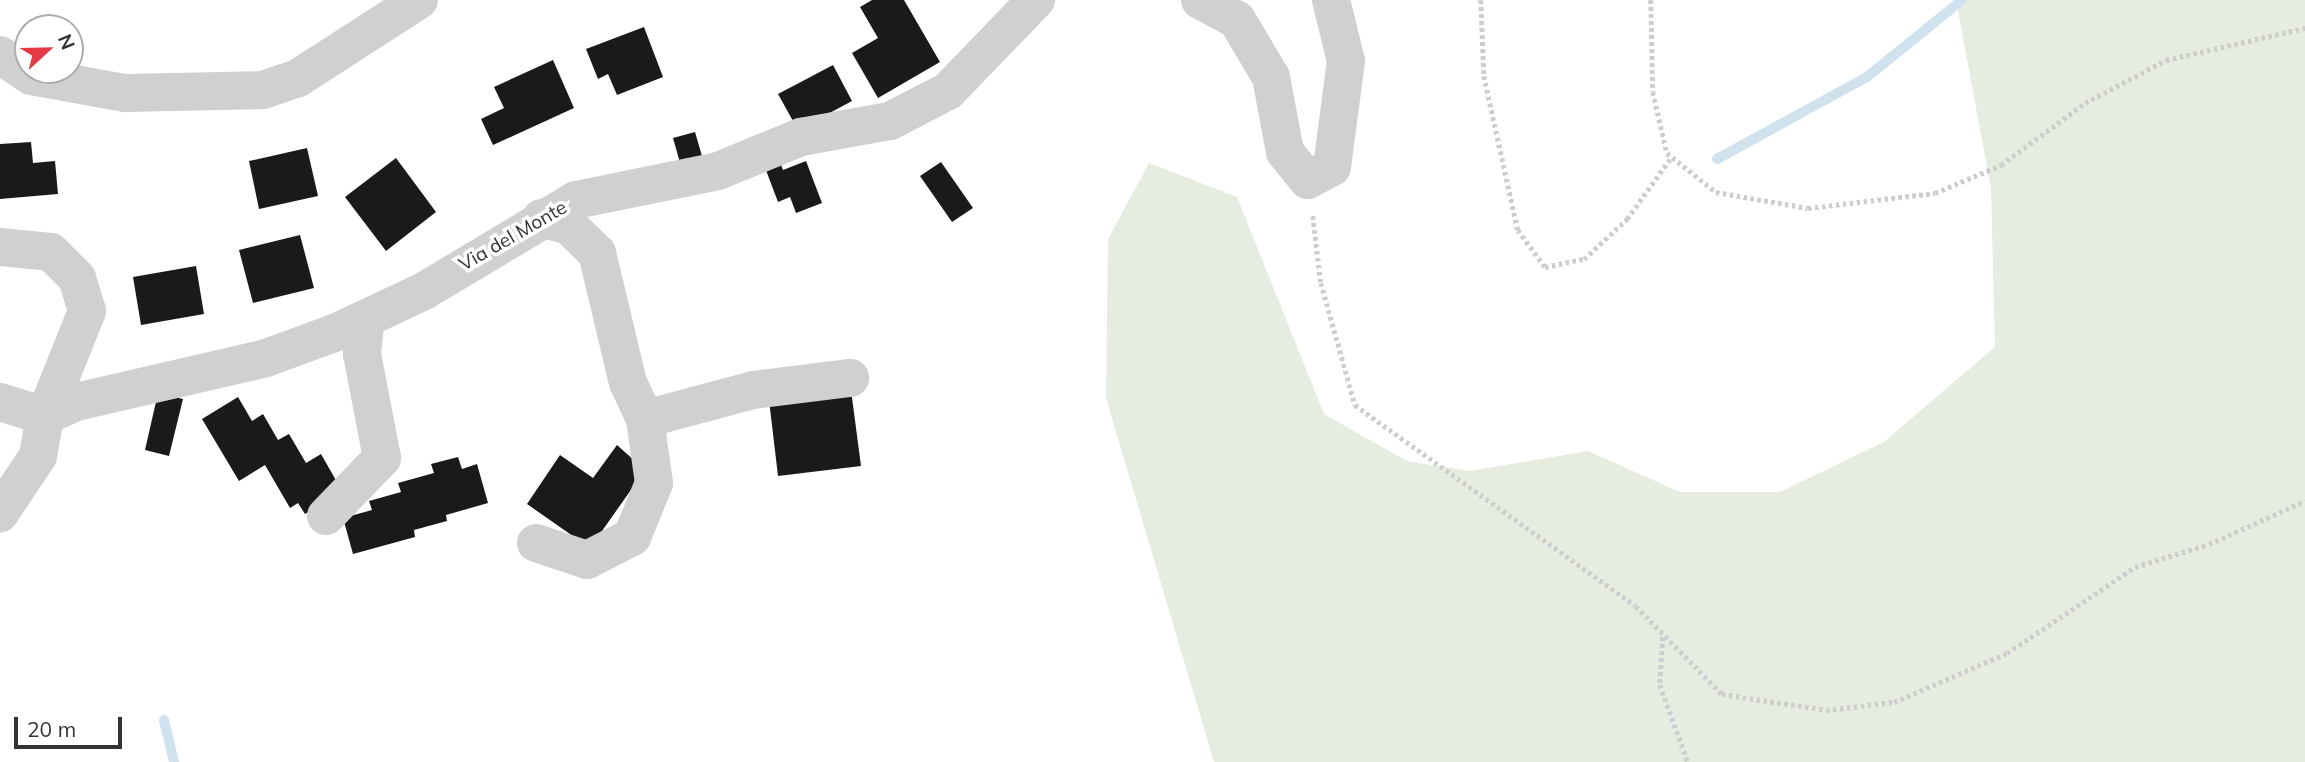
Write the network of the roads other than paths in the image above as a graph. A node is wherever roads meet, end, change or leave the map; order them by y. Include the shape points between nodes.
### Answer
1 (419, 0) edge
2 (1036, 0) edge
3 (1200, 0) edge
4 (1331, 0) edge
5 (0, 55) edge
6 (541, 218) junction
7 (0, 247) edge
8 (366, 318) junction
9 (850, 378) dead end
10 (0, 402) edge
11 (45, 416) junction
12 (645, 419) junction
13 (0, 513) edge
14 (327, 516) dead end
15 (536, 543) dead end

1 - 5 street via 298,78 263,90 125,93 31,76
2 - 6 street, Via del Monte via 948,91 890,121 801,137 718,171 576,200
3 - 4 street via 1237,20 1271,77 1285,152 1308,180 1332,167 1346,61
6 - 8 street, Via del Monte via 424,291
6 - 12 street via 569,226 597,253 628,383
7 - 11 street via 51,252 77,278 87,311
8 - 11 street, Via del Monte via 266,358 76,402
8 - 14 street via 362,355 382,458
9 - 12 street via 752,390
10 - 11 street
11 - 13 street via 38,456
12 - 15 street via 654,483 632,537 587,560

